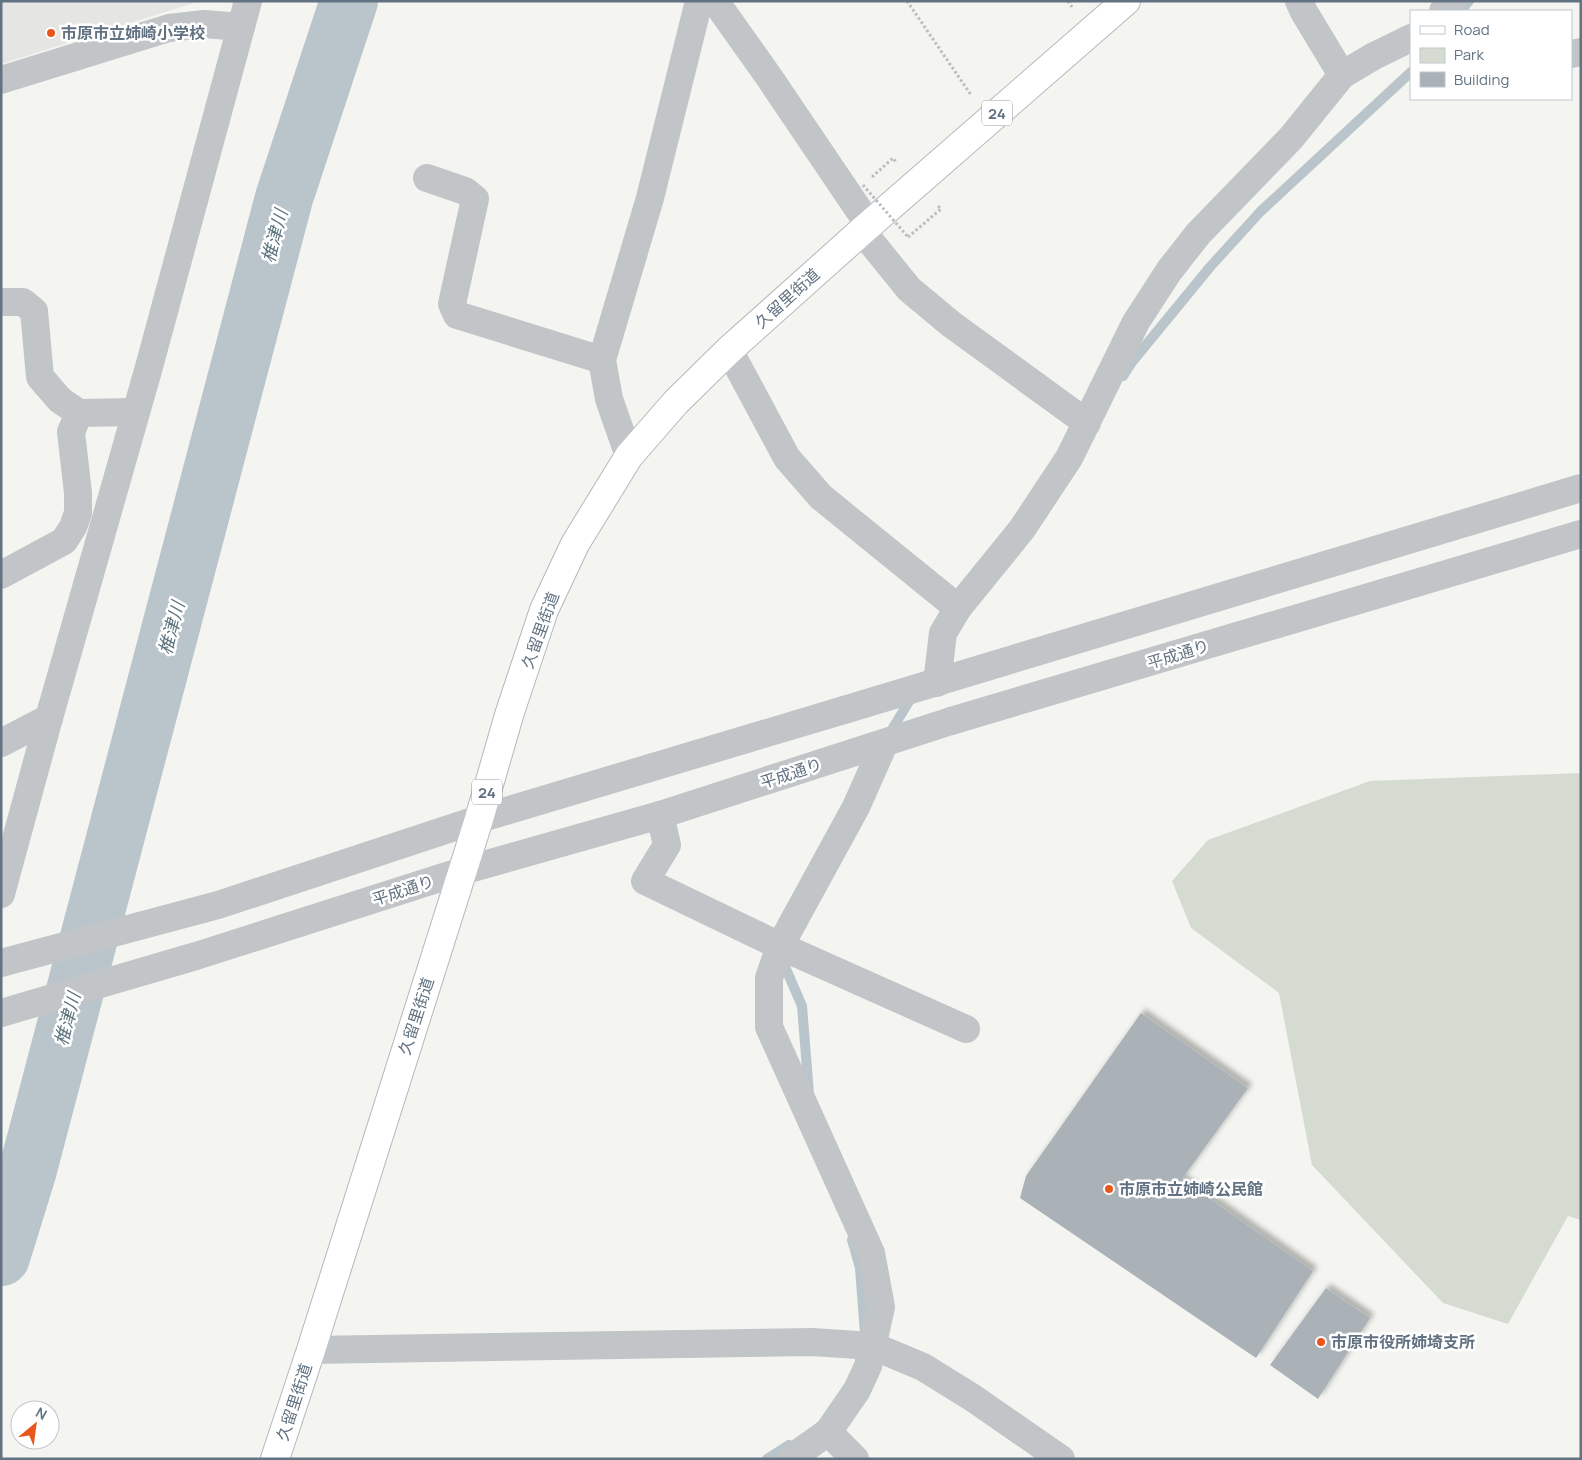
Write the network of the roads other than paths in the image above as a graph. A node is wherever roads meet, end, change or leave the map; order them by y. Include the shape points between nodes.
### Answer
1 (248, 1) edge
2 (699, 1) edge
3 (715, 1) edge
4 (1126, 1) edge
5 (1299, 1) edge
6 (241, 27) junction
7 (1410, 38) edge
8 (1342, 74) junction
9 (1, 80) edge
10 (427, 178) dead end
11 (865, 228) junction
12 (1, 302) edge
13 (729, 350) junction
14 (602, 360) junction
15 (80, 412) junction
16 (135, 412) junction
17 (1087, 423) junction
18 (629, 456) junction
19 (1581, 488) edge
20 (1581, 534) edge
21 (1, 575) edge
22 (958, 608) junction
23 (937, 683) junction
24 (49, 718) junction
25 (1, 743) edge
26 (884, 744) junction
27 (660, 815) junction
28 (479, 820) junction
29 (8, 843) edge
30 (462, 871) junction
31 (1, 894) edge
32 (780, 946) junction
33 (1, 963) edge
34 (1, 1013) edge
35 (966, 1029) dead end
36 (872, 1346) junction
37 (311, 1350) junction
38 (828, 1432) junction
39 (274, 1459) edge
40 (790, 1459) edge
41 (855, 1459) edge
42 (1061, 1459) edge

1 - 6 street
2 - 14 street via 650,198
3 - 11 street via 769,77
4 - 11 main road, 久留里街道 / 24
5 - 8 street
6 - 9 street via 204,24 169,28
6 - 16 street
7 - 8 street
8 - 17 street via 1291,138 1198,234 1169,271 1136,322
10 - 14 street via 465,191 475,199 452,304 457,314
11 - 13 main road, 久留里街道 / 24
11 - 17 street via 909,289 951,324
12 - 15 street via 24,302 34,311 40,377 60,400
13 - 18 main road, 久留里街道 / 24 via 676,402
13 - 22 street via 787,458 820,497
14 - 18 street via 609,400
15 - 16 street
15 - 21 street via 71,432 78,493 78,513 73,527 64,542
16 - 24 street
17 - 22 street via 1069,458 1022,529
18 - 28 main road, 久留里街道 / 24 via 575,544 544,610
19 - 23 street
20 - 26 street, 平成通り
22 - 23 street via 943,633
23 - 28 street
24 - 25 street
24 - 29 street
26 - 27 street, 平成通り
26 - 32 street via 856,808
27 - 30 street, 平成通り
27 - 32 street via 667,845 645,881
28 - 30 main road, 久留里街道 / 24
28 - 33 street via 218,905
29 - 31 street
30 - 34 street, 平成通り via 196,956
30 - 37 main road, 久留里街道 / 24
32 - 35 street
32 - 36 street via 769,978 769,1027 871,1253 881,1307
36 - 37 street via 812,1342
36 - 38 street via 868,1366 857,1390
36 - 42 street via 923,1367
37 - 39 main road, 久留里街道 / 24
38 - 40 street
38 - 41 street

